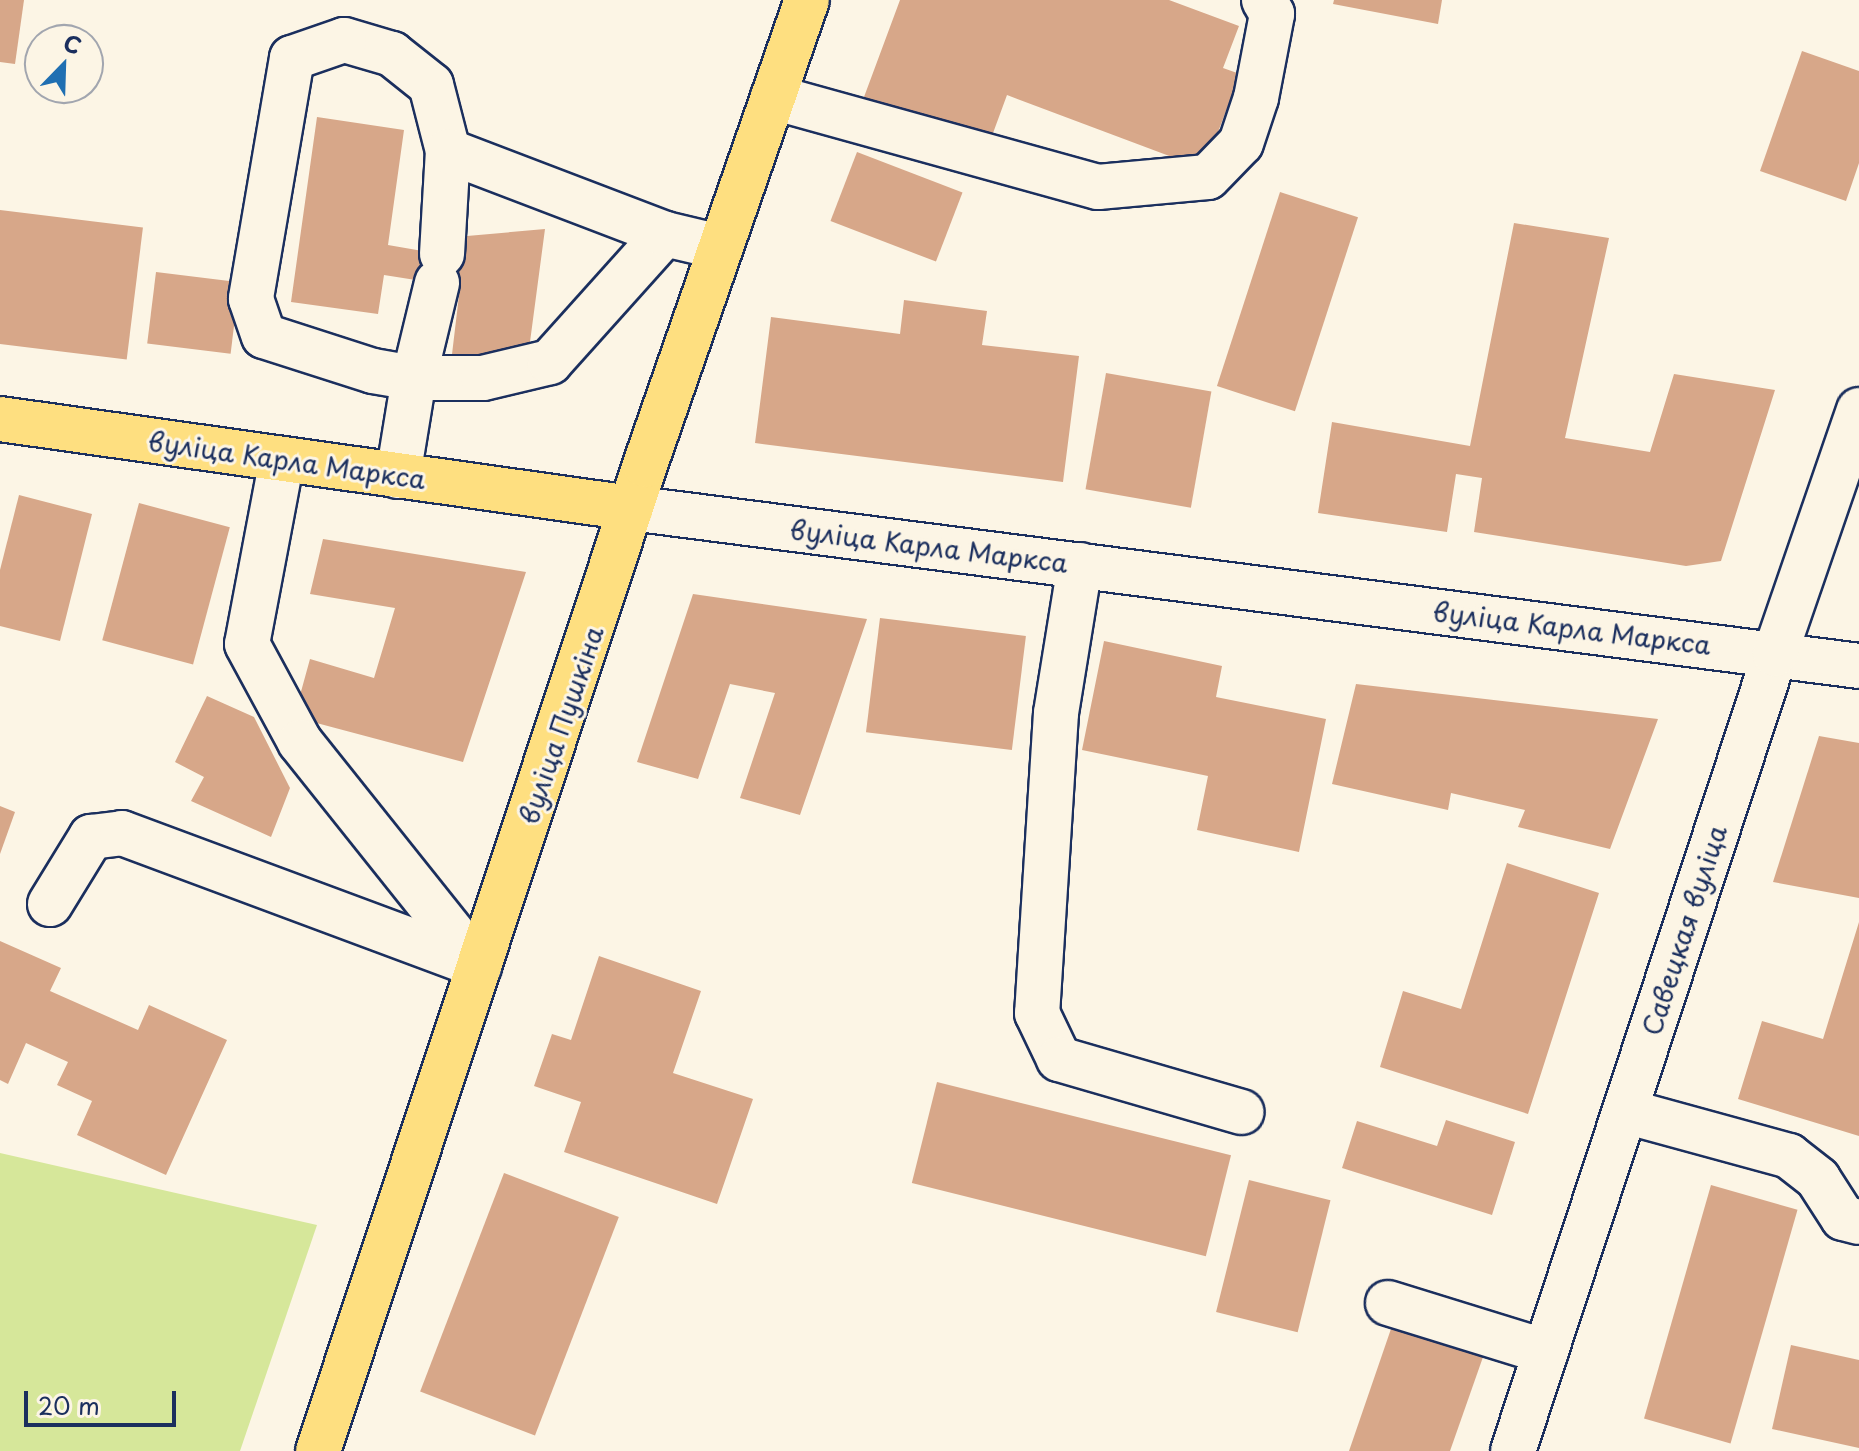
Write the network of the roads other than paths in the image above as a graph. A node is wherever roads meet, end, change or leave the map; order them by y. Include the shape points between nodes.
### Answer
1 (807, 0) edge
2 (1264, 0) edge
3 (773, 97) junction
4 (448, 151) junction
5 (665, 234) junction
6 (720, 247) junction
7 (414, 378) junction
8 (1859, 410) edge
9 (0, 419) edge
10 (282, 459) junction
11 (398, 476) junction
12 (631, 508) junction
13 (1080, 565) junction
14 (1775, 654) junction
15 (1859, 666) edge
16 (50, 904) dead end
17 (479, 966) junction
18 (1625, 1111) junction
19 (1241, 1112) dead end
20 (1859, 1222) edge
21 (1388, 1303) dead end
22 (1546, 1352) junction
23 (318, 1451) edge
24 (1513, 1451) edge

1 - 3 main road, вуліца Пушкіна
2 - 3 street via 1272,14 1256,98 1241,143 1208,177 1098,187
3 - 6 main road, вуліца Пушкіна
4 - 5 street
4 - 7 street via 439,269
4 - 7 street via 431,85 392,54 344,40 292,58 251,299 264,336 373,371
5 - 6 street
5 - 7 street via 550,362 483,378
6 - 12 main road, вуліца Пушкіна
7 - 11 street
8 - 14 street, Савецкая вуліца
9 - 10 main road, вуліца Карла Маркса
10 - 11 main road, вуліца Карла Маркса
10 - 17 street via 247,644 300,742
11 - 12 main road, вуліца Карла Маркса
12 - 13 street, вуліца Карла Маркса
12 - 17 main road, вуліца Пушкіна
13 - 14 street, вуліца Карла Маркса
13 - 19 street via 1056,713 1037,1013 1059,1059
14 - 15 street, вуліца Карла Маркса
14 - 18 street, Савецкая вуліца
16 - 17 street via 91,837 122,833
17 - 23 main road, вуліца Пушкіна
18 - 20 street via 1789,1156 1818,1179 1843,1218
18 - 22 street, Савецкая вуліца
21 - 22 street
22 - 24 street, Савецкая вуліца

